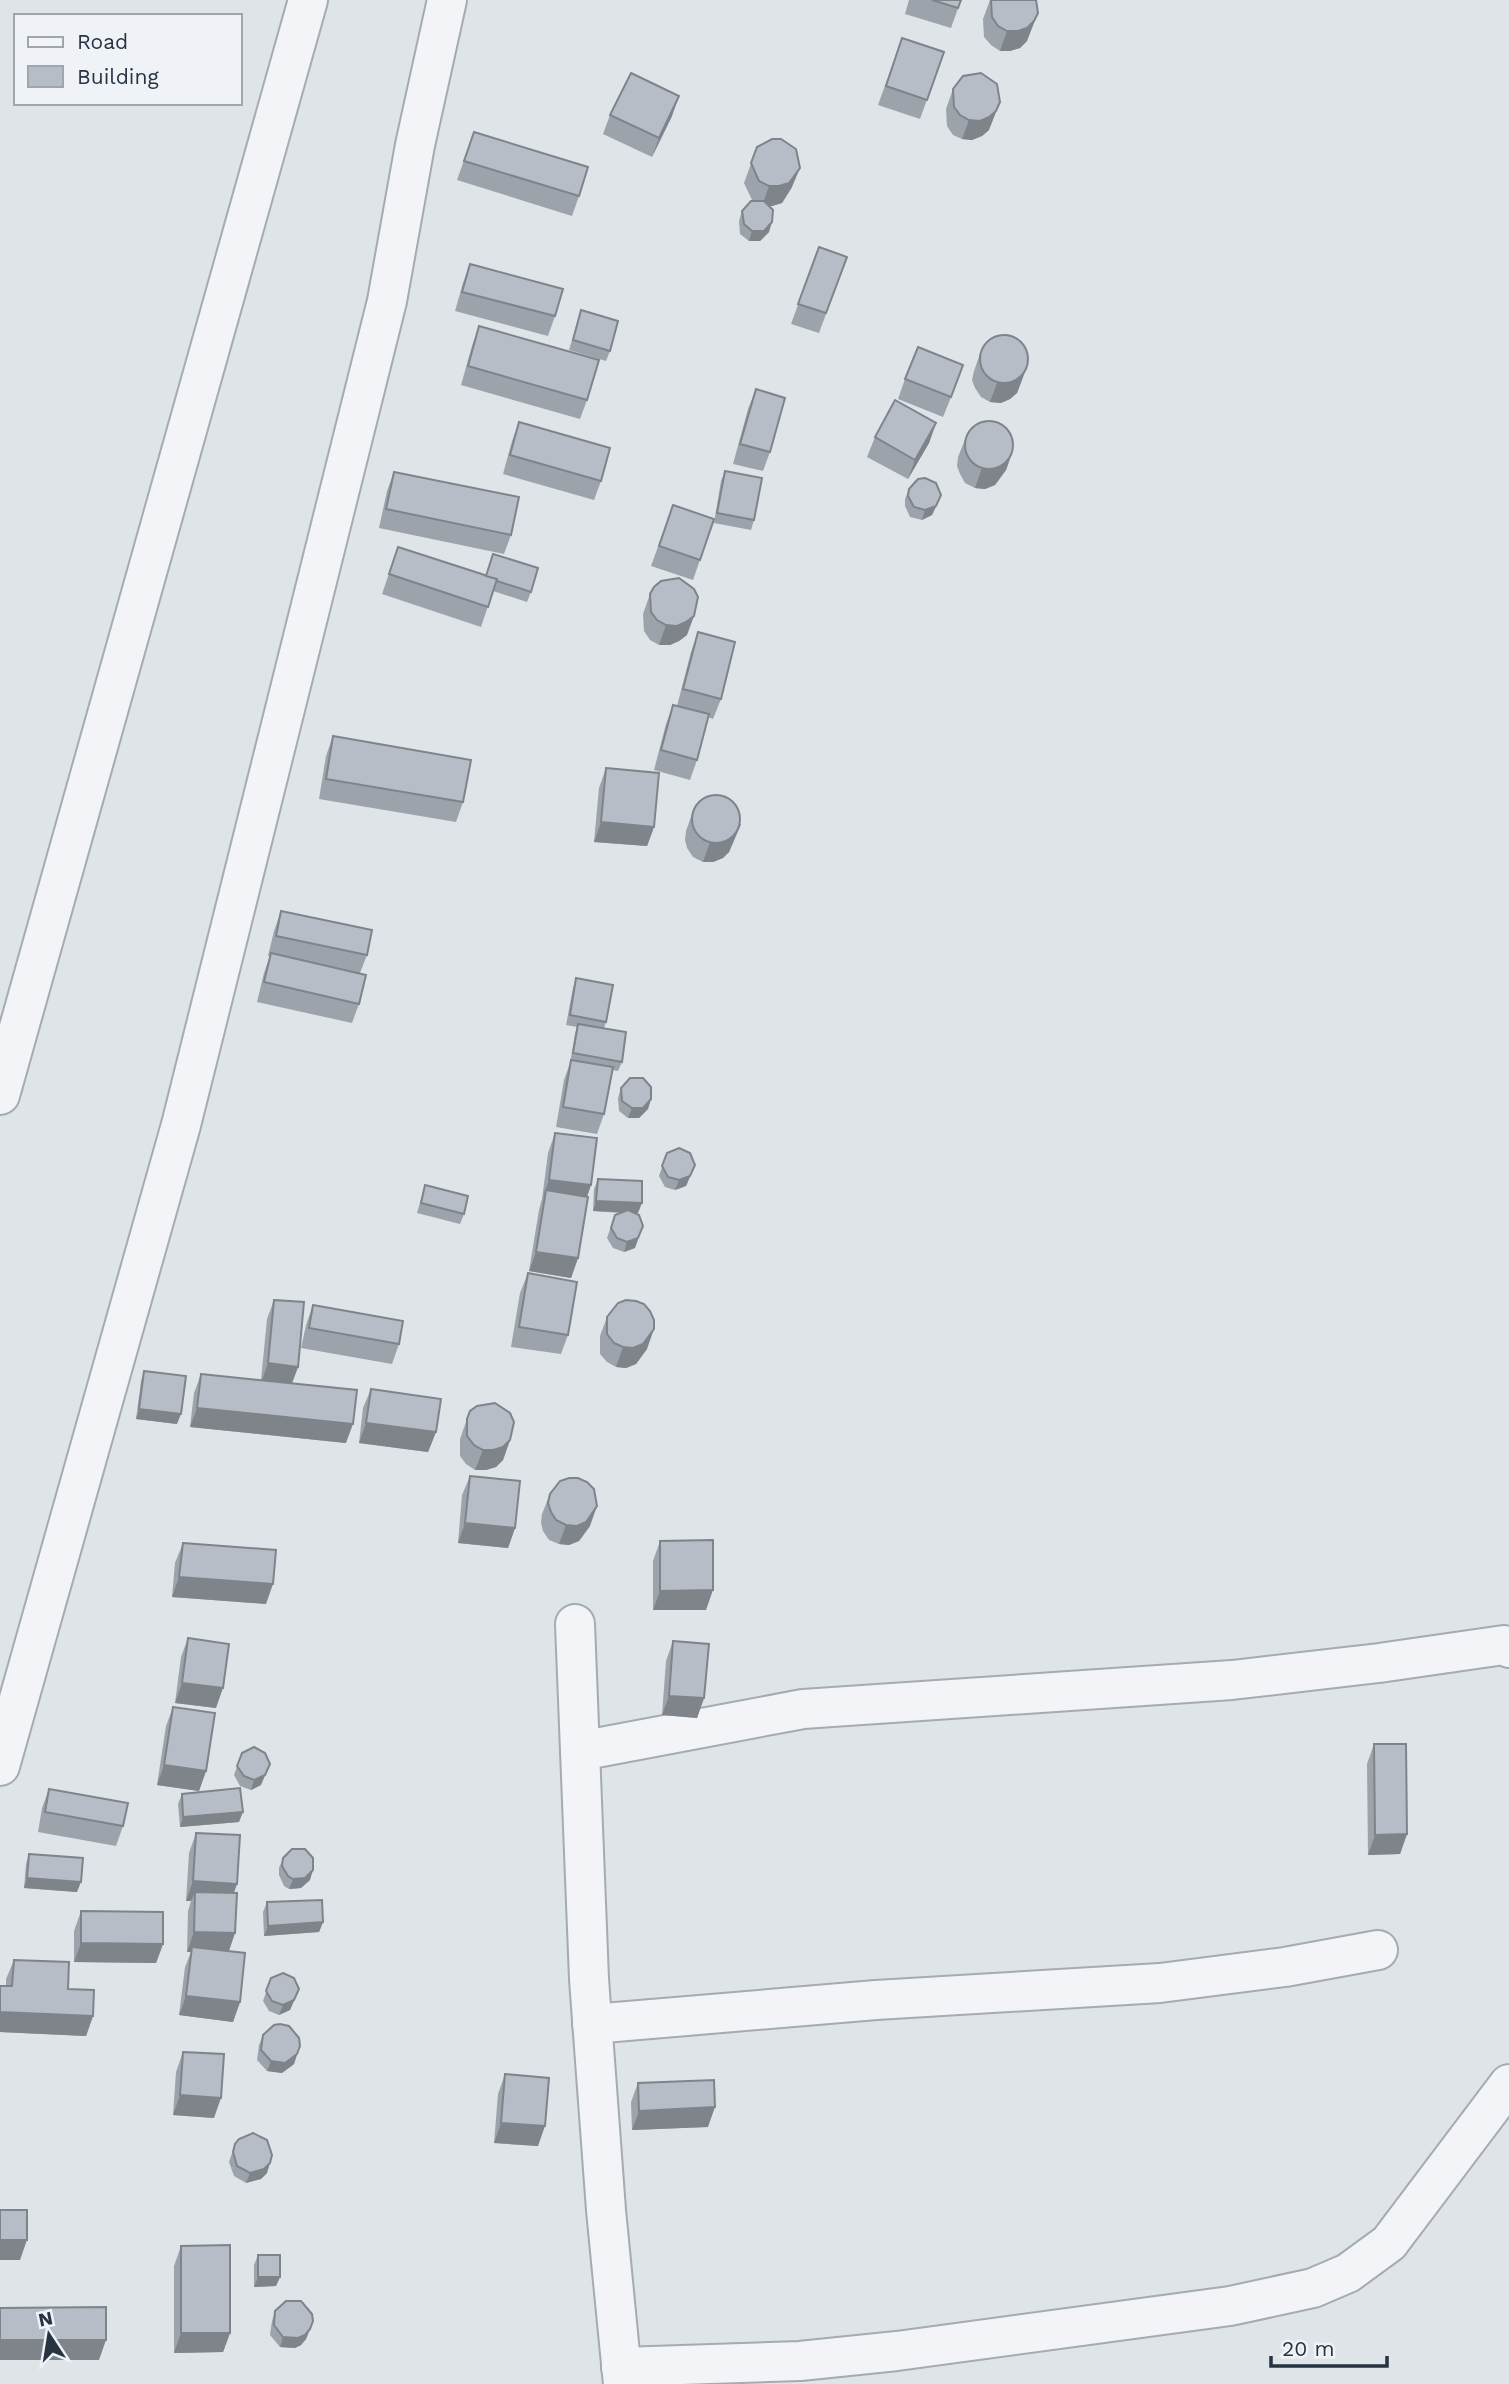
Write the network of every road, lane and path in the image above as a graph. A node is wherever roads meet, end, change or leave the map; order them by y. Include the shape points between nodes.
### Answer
1 (308, 0) edge
2 (447, 0) edge
3 (0, 1095) edge
4 (575, 1624) dead end
5 (1509, 1648) edge
6 (580, 1751) junction
7 (0, 1766) edge
8 (1378, 1950) dead end
9 (593, 2024) junction
10 (1509, 2084) edge
11 (622, 2375) edge

1 - 3 street
2 - 7 street via 387,301 181,1125
4 - 6 street
5 - 6 street via 1504,1645 1232,1680 803,1709
6 - 9 street
8 - 9 street via 1160,1983 876,2000
9 - 11 street
10 - 11 street via 1389,2244 1348,2273 1313,2288 1230,2305 897,2351

